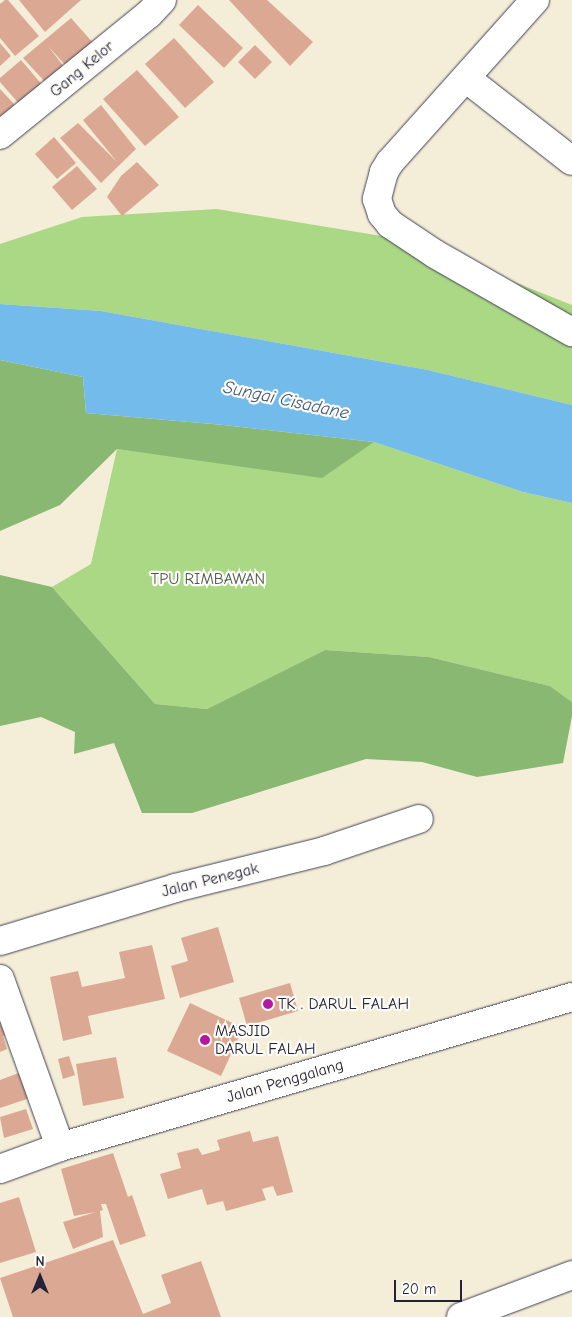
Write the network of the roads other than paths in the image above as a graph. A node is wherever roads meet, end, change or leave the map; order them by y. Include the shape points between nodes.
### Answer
1 (162, 0) edge
2 (535, 0) edge
3 (466, 79) junction
4 (0, 135) edge
5 (572, 161) edge
6 (572, 332) edge
7 (419, 819) dead end
8 (0, 941) edge
9 (0, 979) edge
10 (572, 997) edge
11 (60, 1147) junction
12 (0, 1169) edge
13 (572, 1275) edge
14 (461, 1317) edge

1 - 4 street, Gang Kelor via 142,20
2 - 3 street
3 - 5 street
3 - 6 street via 390,162 378,192 378,206 390,224 435,254
7 - 8 street, Jalan Penegak via 324,851 175,888
9 - 11 street
10 - 11 street, Jalan Penggalang
11 - 12 street, Jalan Penggalang
13 - 14 street

